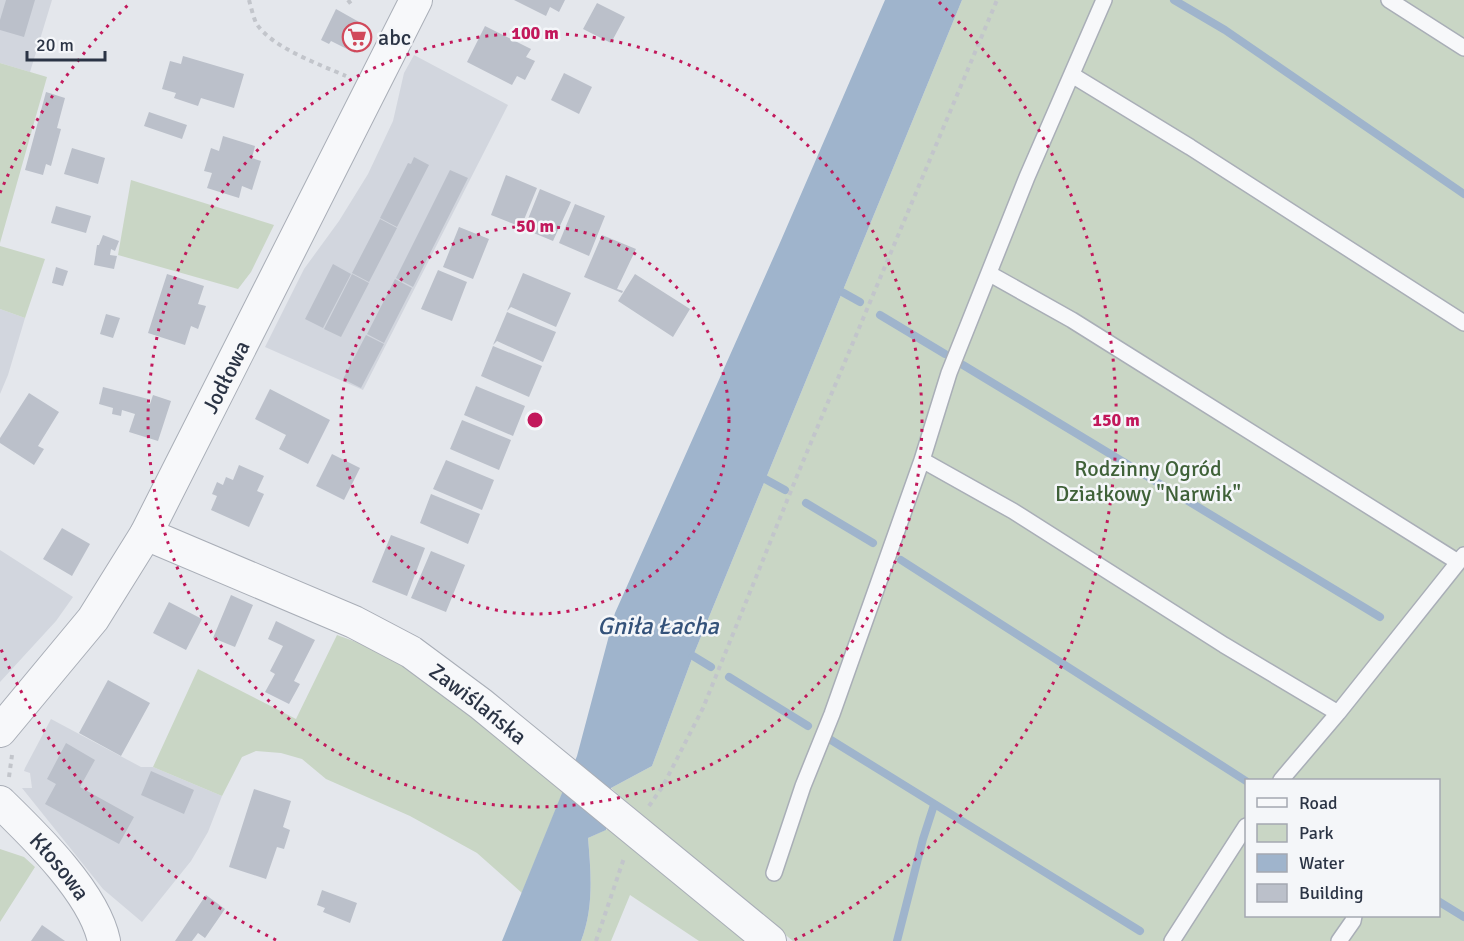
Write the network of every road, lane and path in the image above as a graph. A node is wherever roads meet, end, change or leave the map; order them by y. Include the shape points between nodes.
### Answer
1 (249, 0) edge
2 (416, 0) edge
3 (997, 0) edge
4 (1104, 0) edge
5 (1389, 0) edge
6 (1464, 48) edge
7 (1072, 75) junction
8 (347, 77) dead end
9 (990, 274) junction
10 (1464, 323) edge
11 (922, 460) junction
12 (146, 534) junction
13 (1461, 558) edge
14 (1338, 713) junction
15 (0, 731) edge
16 (1282, 779) edge
17 (0, 802) edge
18 (626, 823) junction
19 (1245, 829) edge
20 (774, 873) dead end
21 (1354, 917) edge
22 (104, 941) edge
23 (596, 941) edge
24 (770, 941) edge
25 (1172, 941) edge
26 (1339, 941) edge

1 - 8 path via 256,22 269,37
2 - 12 street, Jodłowa
3 - 18 path via 702,708 663,786
4 - 7 lane
5 - 6 lane
7 - 9 lane
7 - 10 lane
9 - 11 lane via 949,373
9 - 13 lane
11 - 14 lane via 1013,511
11 - 20 lane
12 - 15 street, Jodłowa via 93,619
12 - 18 street, Zawiślańska via 354,622 411,652
13 - 14 lane
14 - 16 lane
17 - 22 street, Kłosowa via 77,888 102,929
18 - 23 path
18 - 24 street, Zawiślańska
19 - 25 lane
21 - 26 lane

